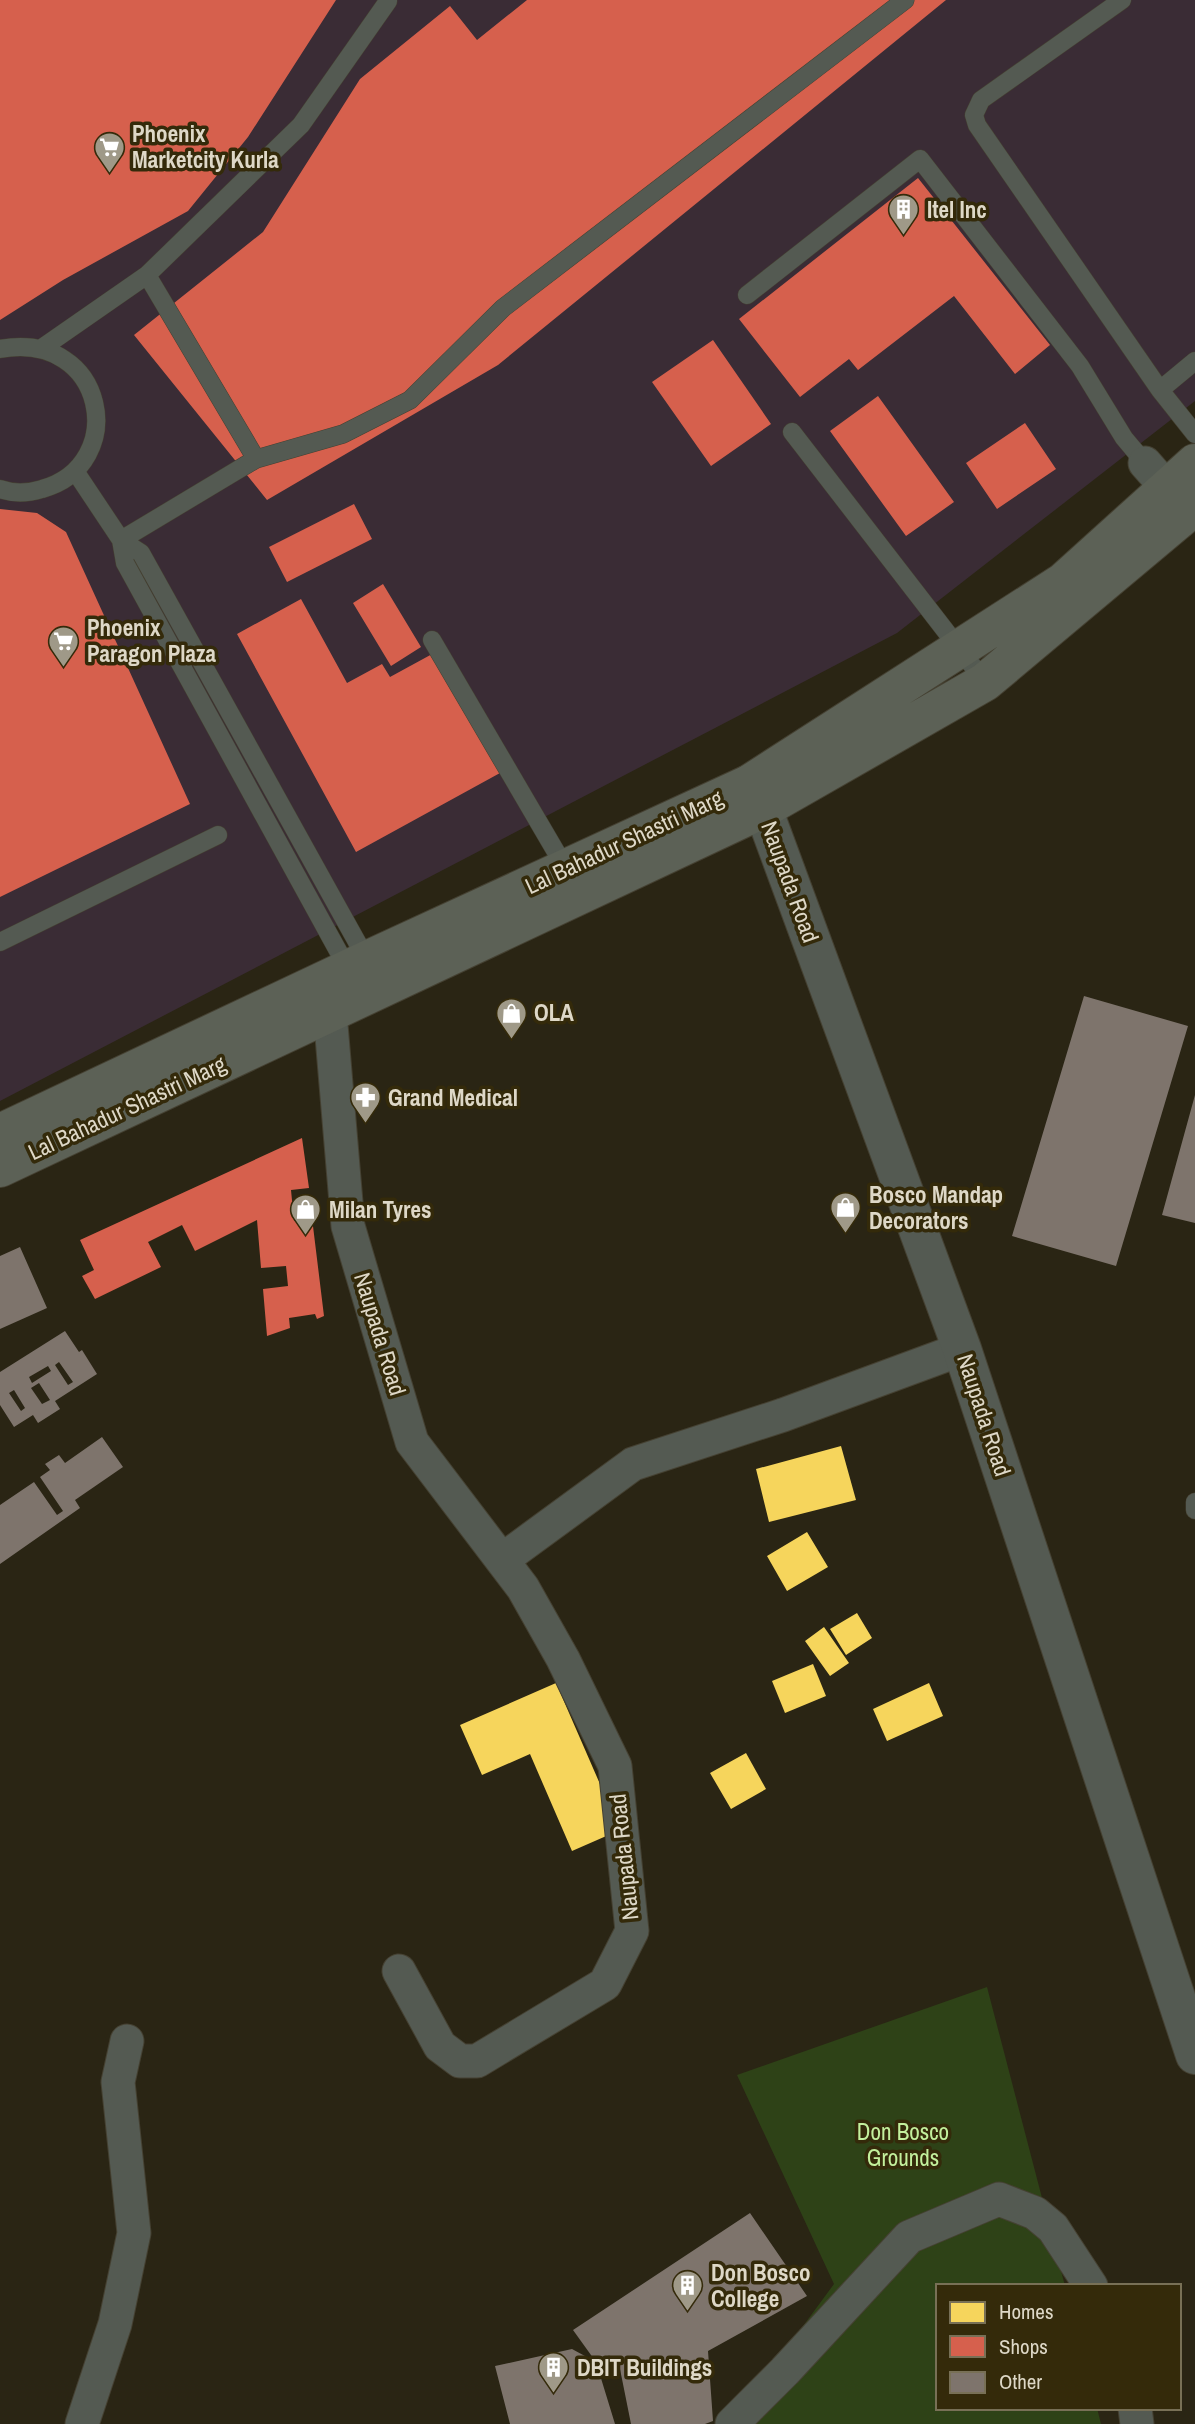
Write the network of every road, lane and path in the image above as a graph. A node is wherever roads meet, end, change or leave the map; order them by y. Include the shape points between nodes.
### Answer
1 (390, 0) edge
2 (905, 0) edge
3 (1122, 0) edge
4 (147, 275) junction
5 (747, 295) dead end
6 (41, 348) junction
7 (0, 349) edge
8 (1195, 361) edge
9 (1160, 390) junction
10 (792, 432) dead end
11 (1195, 434) edge
12 (256, 459) junction
13 (1195, 463) edge
14 (75, 471) junction
15 (1169, 486) edge
16 (0, 489) edge
17 (121, 540) junction
18 (432, 640) dead end
19 (960, 648) junction
20 (985, 682) junction
21 (756, 796) junction
22 (218, 835) dead end
23 (566, 869) junction
24 (0, 942) edge
25 (357, 964) junction
26 (330, 1013) junction
27 (0, 1133) edge
28 (0, 1168) edge
29 (962, 1349) junction
30 (1195, 1502) edge
31 (1195, 1510) edge
32 (502, 1560) junction
33 (399, 1971) dead end
34 (127, 2041) dead end
35 (1195, 2055) edge
36 (1090, 2284) edge
37 (82, 2424) edge
38 (732, 2424) edge

1 - 4 lane via 300,125
2 - 12 lane via 503,308 410,400 343,434
3 - 9 lane via 981,100 974,115
4 - 6 lane
4 - 12 lane
5 - 15 lane via 920,159 1080,366 1124,438
6 - 7 lane
6 - 14 lane via 65,359 83,376 94,399 94,438
8 - 9 lane
9 - 11 lane
10 - 19 lane
12 - 17 lane
13 - 15 main road, Lal Bahadur Shastri Marg
14 - 16 lane via 54,486 30,493
14 - 17 lane
15 - 19 main road, Lal Bahadur Shastri Marg via 1063,582
15 - 20 main road, Lal Bahadur Shastri Marg
17 - 25 lane via 125,563
18 - 23 lane
19 - 20 lane
19 - 21 main road, Lal Bahadur Shastri Marg
20 - 21 main road, Lal Bahadur Shastri Marg
21 - 23 main road, Lal Bahadur Shastri Marg
21 - 26 main road, Lal Bahadur Shastri Marg
21 - 29 street, Naupada Road
22 - 24 lane
23 - 25 main road, Lal Bahadur Shastri Marg
25 - 27 main road, Lal Bahadur Shastri Marg
26 - 28 main road, Lal Bahadur Shastri Marg
26 - 32 street, Naupada Road via 348,1226 412,1442
29 - 32 street via 633,1464
29 - 35 street, Naupada Road
30 - 31 lane
32 - 33 street, Naupada Road via 563,1659 615,1766 632,1931 605,1984 477,2061 460,2061 439,2046
34 - 37 street via 118,2082 134,2233 115,2323
36 - 38 street via 1054,2228 1035,2213 999,2199 909,2237

